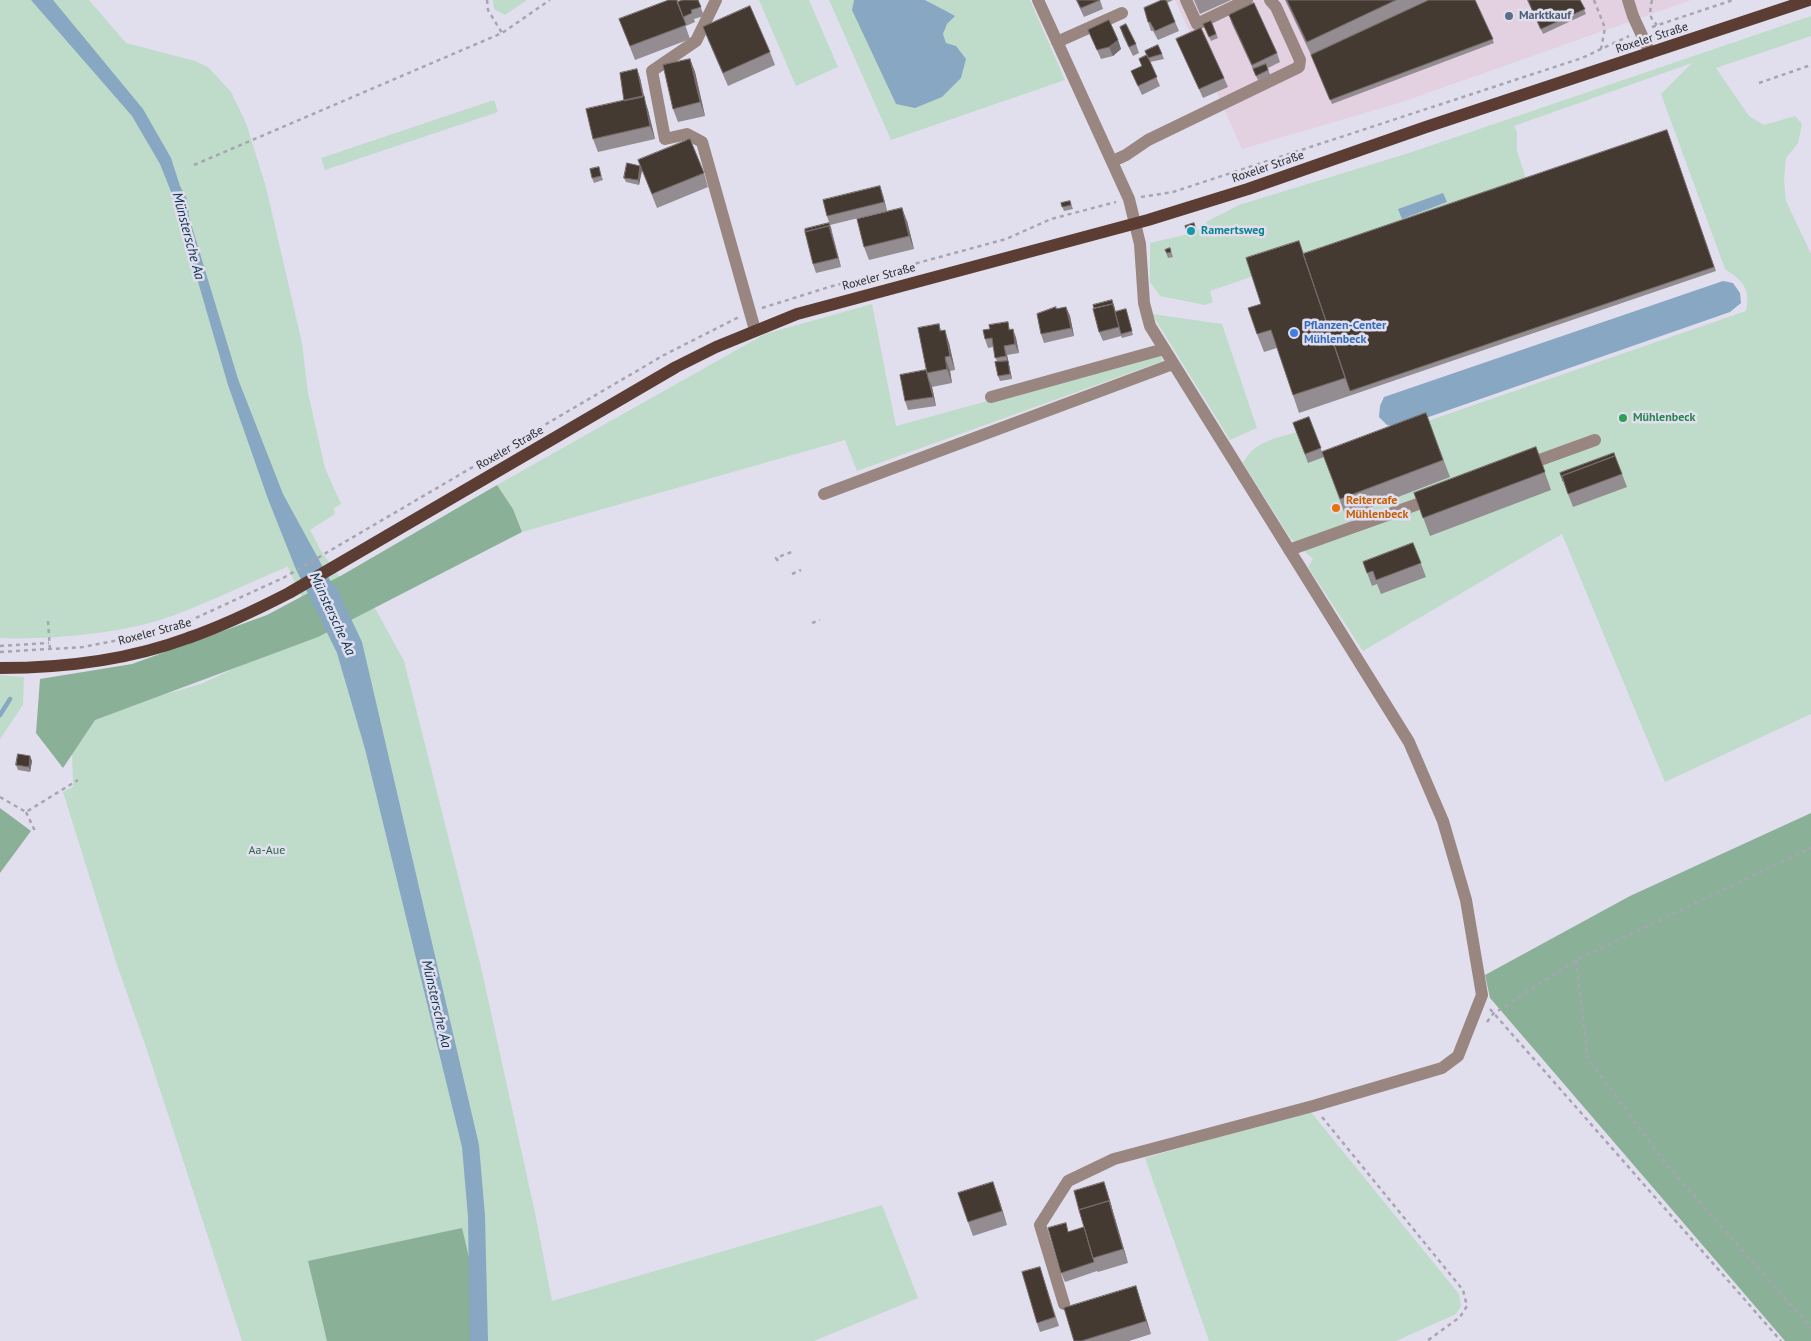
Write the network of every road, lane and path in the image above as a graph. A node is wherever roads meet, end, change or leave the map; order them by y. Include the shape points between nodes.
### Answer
1 (488, 0) edge
2 (550, 0) edge
3 (716, 0) edge
4 (1038, 0) edge
5 (1186, 0) edge
6 (1246, 0) edge
7 (1270, 0) edge
8 (1594, 0) edge
9 (1628, 0) edge
10 (1652, 0) edge
11 (1809, 0) edge
12 (1122, 13) dead end
13 (1657, 25) dead end
14 (502, 33) junction
15 (1058, 42) junction
16 (1601, 49) dead end
17 (1650, 53) junction
18 (1811, 64) edge
19 (1759, 84) dead end
20 (1113, 161) junction
21 (194, 166) dead end
22 (1135, 223) junction
23 (755, 330) junction
24 (1164, 349) junction
25 (1173, 364) junction
26 (991, 397) dead end
27 (1594, 440) dead end
28 (1511, 470) edge
29 (824, 494) dead end
30 (1446, 494) edge
31 (333, 550) dead end
32 (1289, 550) junction
33 (794, 552) dead end
34 (778, 561) dead end
35 (801, 570) dead end
36 (792, 574) dead end
37 (820, 620) dead end
38 (48, 621) dead end
39 (812, 623) dead end
40 (49, 643) junction
41 (0, 646) edge
42 (50, 650) junction
43 (0, 652) edge
44 (51, 667) junction
45 (0, 668) edge
46 (78, 780) dead end
47 (0, 797) edge
48 (26, 812) junction
49 (35, 831) dead end
50 (1811, 848) edge
51 (1576, 960) junction
52 (1482, 994) junction
53 (1494, 1014) junction
54 (1313, 1106) junction
55 (1064, 1304) dead end
56 (1811, 1328) edge
57 (1427, 1341) edge
58 (1781, 1341) edge

1 - 14 path via 488,10
2 - 14 path
3 - 23 street via 696,41 652,71 665,139 687,134 702,142
4 - 15 street
5 - 6 street via 1196,24
7 - 20 street via 1300,60 1299,68 1148,140
8 - 16 path via 1605,28
9 - 17 street
10 - 13 path via 1649,13
11 - 17 main road, Roxeler Straße
12 - 15 street
14 - 21 path
15 - 20 street
17 - 22 main road, Roxeler Straße via 1248,189
18 - 19 path
20 - 22 street
22 - 23 main road, Roxeler Straße via 841,301
22 - 24 street via 1140,244 1144,303 1150,326
23 - 44 main road, Roxeler Straße via 676,367 289,593 236,620 186,639 129,654
24 - 25 street
24 - 26 street
25 - 29 street
25 - 32 street
27 - 28 street
30 - 32 street
31 - 42 path via 285,577 187,622 135,637
32 - 52 street via 1409,742 1442,821 1463,891
33 - 34 path via 776,558
35 - 36 path
37 - 39 path
38 - 40 path
40 - 41 path
40 - 42 path
42 - 43 path
42 - 44 path
44 - 45 main road, Roxeler Straße
46 - 48 path
47 - 48 path
48 - 49 path
50 - 51 path
51 - 53 path
51 - 56 path via 1588,1059 1666,1164
52 - 53 path
52 - 54 street via 1458,1056 1442,1068
53 - 58 path
54 - 55 street via 1114,1159 1068,1181 1040,1225
54 - 57 path via 1463,1290 1467,1306 1460,1317

